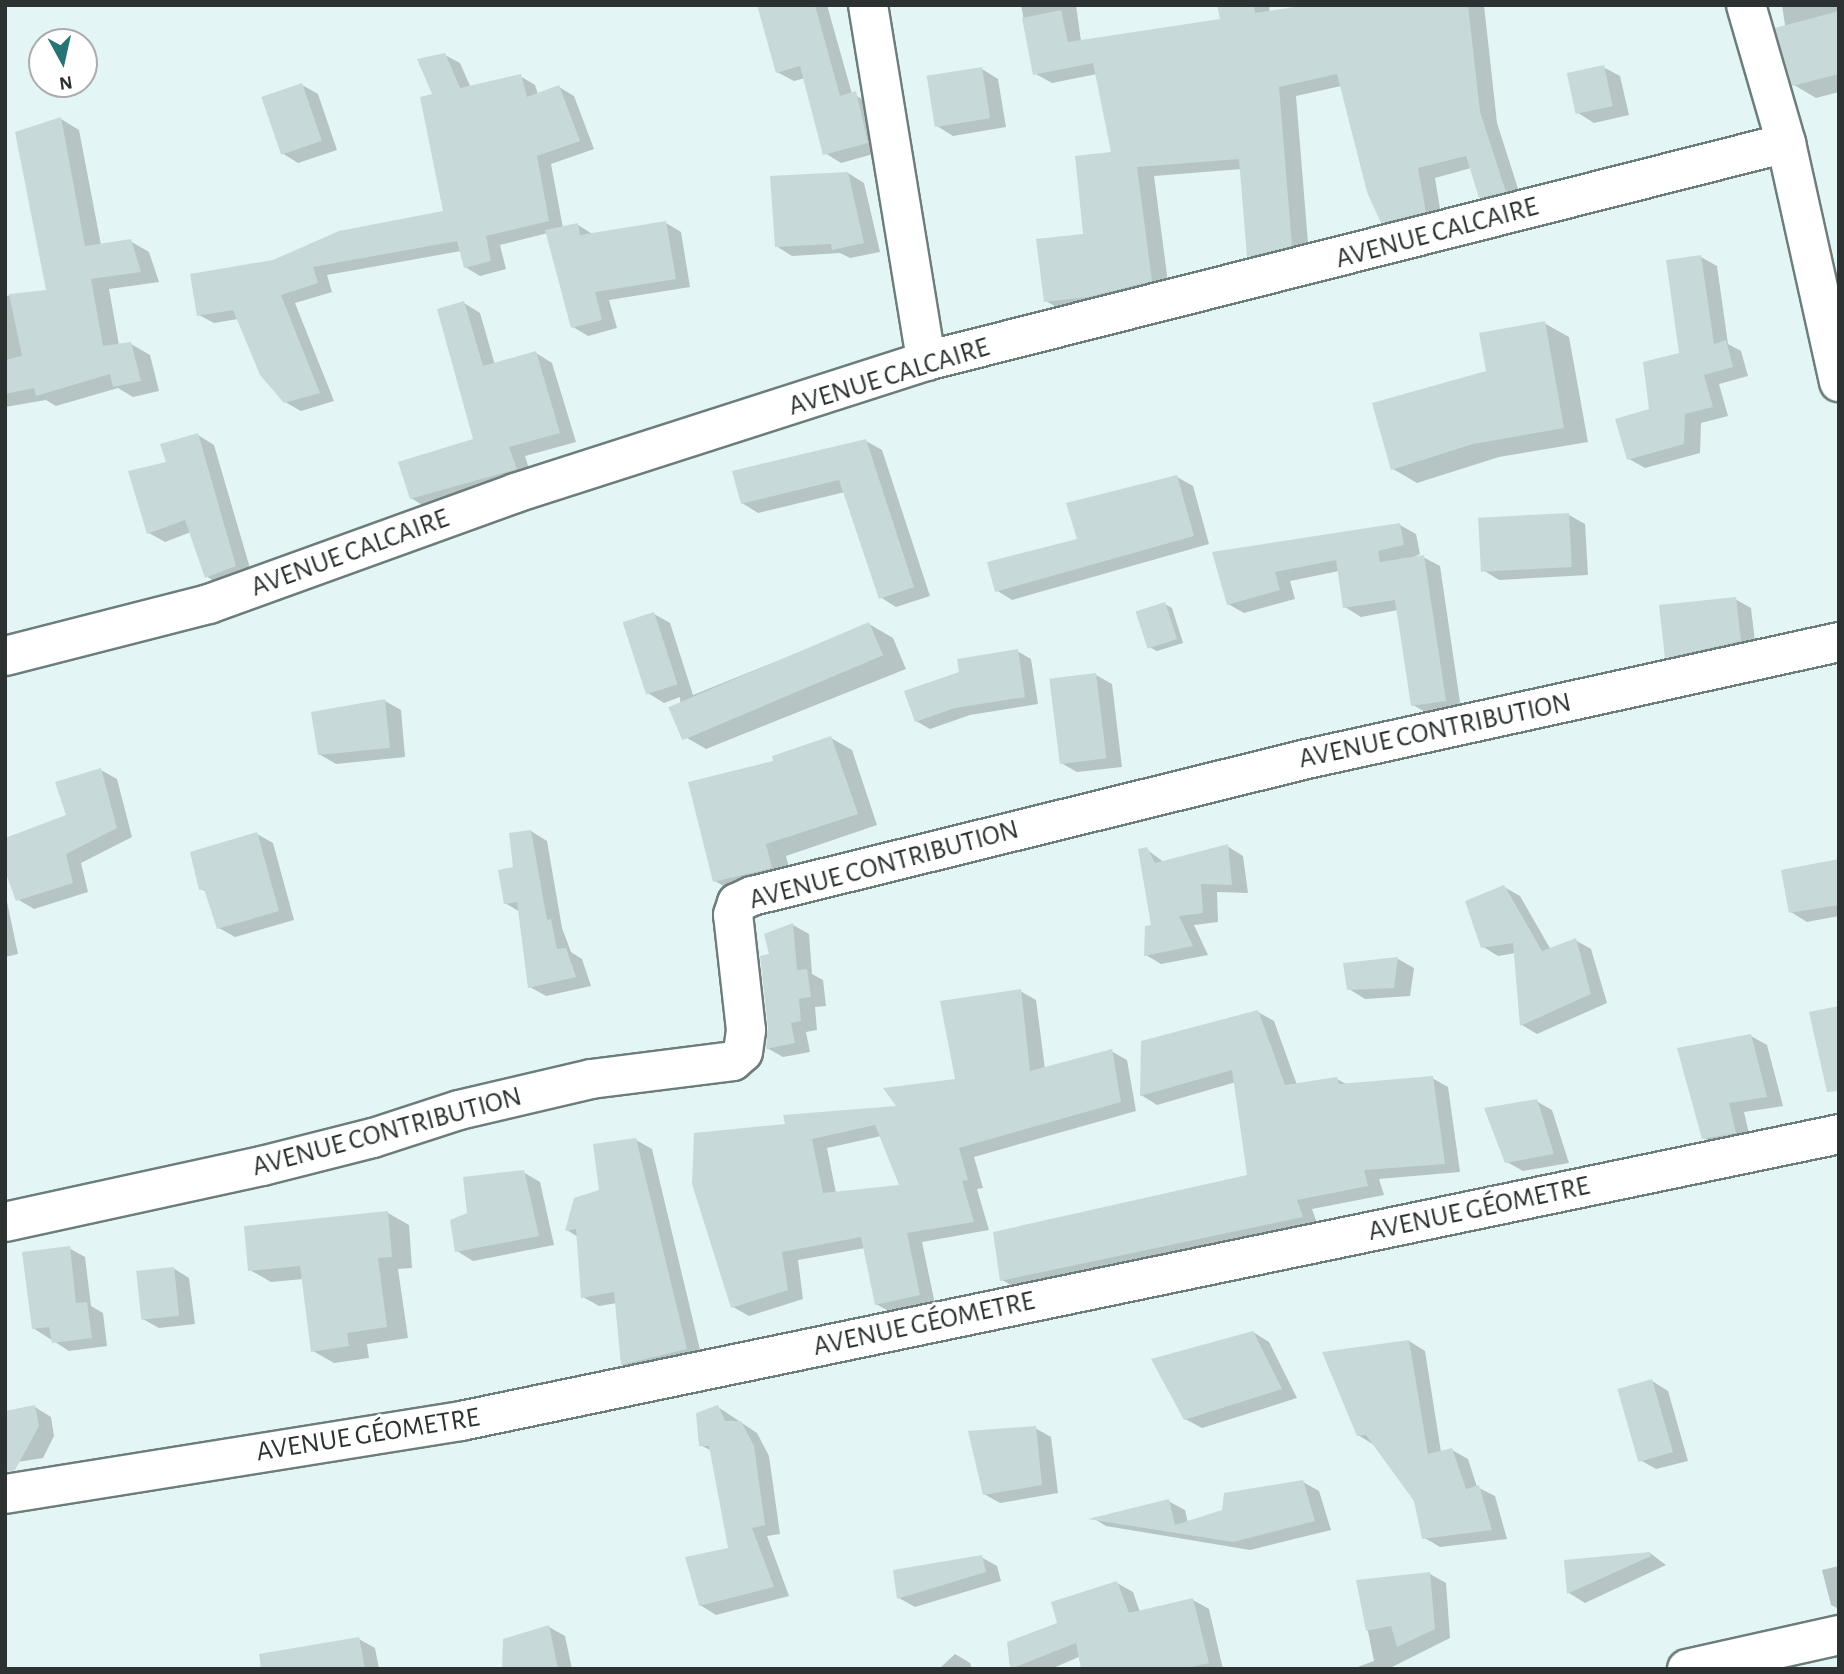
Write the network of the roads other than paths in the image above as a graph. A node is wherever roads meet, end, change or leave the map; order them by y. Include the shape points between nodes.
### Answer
1 (868, 5) edge
2 (1746, 5) edge
3 (1786, 142) junction
4 (926, 361) junction
5 (1839, 382) edge
6 (1839, 642) edge
7 (5, 656) edge
8 (1839, 1134) edge
9 (5, 1223) edge
10 (5, 1494) edge
11 (1839, 1635) edge
12 (1687, 1669) edge

1 - 4 street
2 - 3 street
3 - 4 street, AVENUE CALCAIRE
3 - 5 street
4 - 7 street, AVENUE CALCAIRE via 515,493 209,604
6 - 9 street, AVENUE CONTRIBUTION via 1307,759 752,896 737,903 733,915 747,1030 743,1052 733,1061 591,1079 459,1110 262,1166
8 - 10 street, AVENUE GÉOMETRE via 461,1421
11 - 12 street

